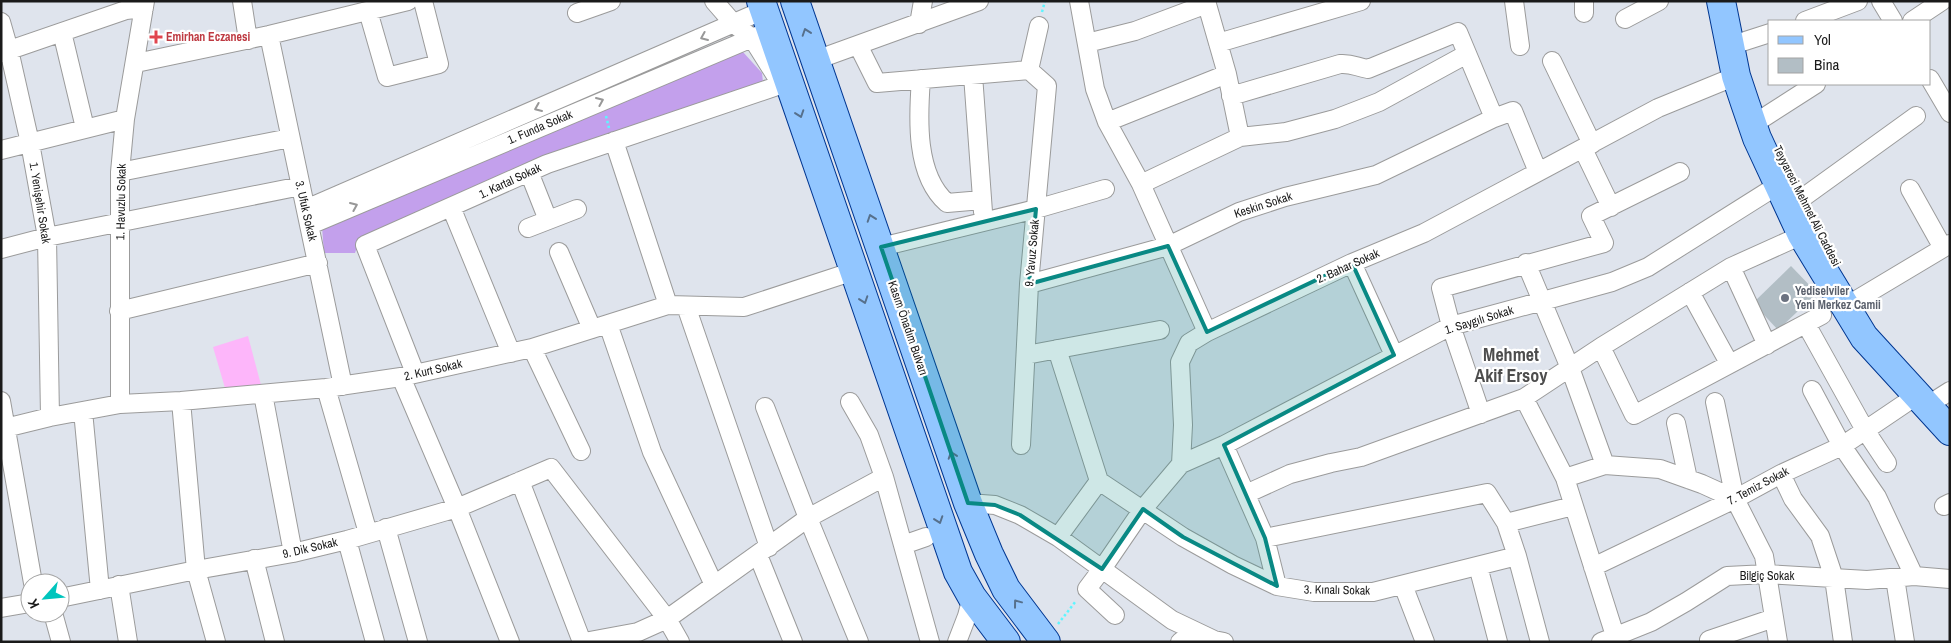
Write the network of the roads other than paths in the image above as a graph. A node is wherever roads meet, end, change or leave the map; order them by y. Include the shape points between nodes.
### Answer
1 (242, 1) edge
2 (423, 1) edge
3 (611, 1) edge
4 (714, 1) edge
5 (795, 1) edge
6 (923, 1) edge
7 (979, 1) edge
8 (1079, 1) edge
9 (1361, 1) edge
10 (1514, 1) edge
11 (1658, 1) edge
12 (1721, 1) edge
13 (1734, 1) edge
14 (1858, 1) edge
15 (1881, 1) edge
16 (1942, 1) edge
17 (399, 2) edge
18 (1206, 3) edge
19 (145, 5) edge
20 (125, 6) edge
21 (368, 11) junction
22 (577, 13) dead end
23 (1625, 19) dead end
24 (762, 20) edge
25 (1808, 20) edge
26 (1892, 20) edge
27 (1914, 20) edge
28 (1, 22) edge
29 (734, 24) junction
30 (919, 24) junction
31 (1039, 26) dead end
32 (62, 32) junction
33 (1768, 34) edge
34 (269, 35) junction
35 (248, 40) junction
36 (1742, 42) junction
37 (1087, 43) junction
38 (1218, 43) junction
39 (858, 45) junction
40 (1520, 46) dead end
41 (5, 51) edge
42 (1467, 54) junction
43 (816, 60) junction
44 (1552, 61) dead end
45 (136, 63) junction
46 (1029, 70) junction
47 (1226, 74) junction
48 (973, 75) junction
49 (1736, 76) junction
50 (921, 79) junction
51 (1931, 82) edge
52 (785, 83) junction
53 (1814, 85) edge
54 (1231, 96) junction
55 (1950, 113) edge
56 (1916, 116) dead end
57 (1494, 118) junction
58 (1763, 118) junction
59 (125, 119) junction
60 (1107, 122) junction
61 (85, 128) junction
62 (1240, 137) junction
63 (290, 138) junction
64 (614, 141) junction
65 (30, 143) junction
66 (1587, 146) junction
67 (1, 150) edge
68 (120, 172) junction
69 (530, 172) junction
70 (1538, 172) junction
71 (1680, 172) dead end
72 (1142, 184) junction
73 (1778, 185) junction
74 (301, 186) junction
75 (1105, 189) dead end
76 (1910, 189) dead end
77 (1801, 199) junction
78 (982, 200) junction
79 (452, 207) junction
80 (1611, 207) junction
81 (577, 209) dead end
82 (1036, 209) junction
83 (308, 217) junction
84 (548, 220) junction
85 (984, 221) junction
86 (121, 222) junction
87 (528, 228) dead end
88 (1802, 236) junction
89 (47, 237) junction
90 (1168, 246) junction
91 (1946, 246) edge
92 (881, 247) junction
93 (1, 249) edge
94 (559, 252) dead end
95 (318, 263) junction
96 (1352, 263) junction
97 (1526, 263) junction
98 (1731, 268) junction
99 (854, 271) junction
100 (1029, 284) junction
101 (1690, 292) junction
102 (1858, 299) junction
103 (1542, 301) junction
104 (668, 305) junction
105 (686, 306) junction
106 (119, 312) junction
107 (1822, 315) dead end
108 (1806, 324) junction
109 (600, 326) junction
110 (1451, 326) junction
111 (1160, 330) dead end
112 (1207, 332) junction
113 (1767, 345) junction
114 (1601, 346) junction
115 (532, 348) junction
116 (1057, 349) junction
117 (510, 353) junction
118 (1026, 355) junction
119 (1394, 355) junction
120 (1729, 364) junction
121 (1570, 368) junction
122 (408, 375) junction
123 (335, 387) junction
124 (1812, 390) dead end
125 (263, 394) junction
126 (1524, 398) junction
127 (1939, 398) edge
128 (1, 401) edge
129 (181, 401) junction
130 (850, 402) dead end
131 (1715, 402) dead end
132 (120, 404) junction
133 (765, 407) dead end
134 (83, 410) junction
135 (1481, 414) junction
136 (50, 417) junction
137 (1676, 423) dead end
138 (4, 428) edge
139 (1865, 430) junction
140 (1950, 431) edge
141 (1022, 445) dead end
142 (1224, 445) junction
143 (1842, 446) junction
144 (581, 451) dead end
145 (1887, 463) dead end
146 (1181, 464) junction
147 (1605, 465) junction
148 (1780, 474) junction
149 (884, 477) junction
150 (1565, 478) junction
151 (1688, 479) junction
152 (520, 481) junction
153 (1098, 481) junction
154 (1246, 494) junction
155 (1735, 499) junction
156 (968, 503) junction
157 (1574, 506) junction
158 (457, 508) junction
159 (1143, 509) junction
160 (808, 518) junction
161 (1506, 523) junction
162 (386, 528) junction
163 (368, 533) junction
164 (926, 537) dead end
165 (1058, 537) junction
166 (1265, 538) junction
167 (347, 540) junction
168 (903, 545) junction
169 (763, 551) junction
170 (293, 553) junction
171 (1517, 556) junction
172 (254, 559) junction
173 (1478, 566) junction
174 (1593, 567) junction
175 (1102, 569) junction
176 (196, 570) junction
177 (31, 573) edge
178 (1766, 574) junction
179 (1914, 576) junction
180 (1834, 578) junction
181 (1895, 578) junction
182 (1950, 579) edge
183 (119, 585) junction
184 (714, 585) junction
185 (1403, 585) junction
186 (1277, 586) junction
187 (100, 590) junction
188 (70, 596) edge
189 (972, 597) junction
190 (20, 605) edge
191 (1, 608) edge
192 (1115, 615) dead end
193 (1774, 618) junction
194 (667, 619) junction
195 (56, 623) edge
196 (1194, 631) junction
197 (1051, 634) edge
198 (639, 637) edge
199 (1611, 640) edge
200 (1709, 640) dead end
201 (61, 642) edge
202 (128, 642) edge
203 (216, 642) edge
204 (275, 642) edge
205 (375, 642) edge
206 (418, 642) edge
207 (510, 642) edge
208 (583, 642) edge
209 (680, 642) edge
210 (793, 642) edge
211 (859, 642) edge
212 (930, 642) edge
213 (956, 642) edge
214 (988, 642) edge
215 (996, 642) edge
216 (1006, 642) edge
217 (1180, 642) edge
218 (1224, 642) edge
219 (1424, 642) edge
220 (1498, 642) edge
221 (1540, 642) edge
222 (1778, 642) edge
223 (1843, 642) edge
224 (1905, 642) edge

1 - 35 street
2 - 21 street via 439,64 386,77
3 - 22 street
4 - 29 street
43 -> 5 main road, Kasım Önadım Bulvarı
6 - 30 street
7 - 30 street
8 - 37 street
9 - 38 street
10 - 40 street
11 - 23 street
12 - 49 main road, Teyyareci Mehmet Ali Caddesi
13 - 36 main road, Teyyareci Mehmet Ali Caddesi
14 - 25 street
15 - 26 street
16 - 27 street
17 - 21 street
18 - 37 street via 1135,31
18 - 38 street
19 - 20 street
19 - 45 street, 1. Havuzlu Sokak
20 - 32 street
21 - 34 street
24 - 29 street, 1. Funda Sokak
24 - 29 street
24 - 52 main road
83 -> 24 street, 1. Funda Sokak via 600,101
28 - 41 street, 1. Yenişehir Sokak
29 -> 83 street, 1. Funda Sokak
30 - 39 street
31 - 46 street
32 - 41 street
32 - 61 street
33 - 36 street
34 - 35 street
34 - 63 street, 3. Ufuk Sokak
35 - 45 street
36 - 58 main road, Teyyareci Mehmet Ali Caddesi
37 - 60 street via 1096,89
38 - 47 street
39 - 43 street
39 - 50 street via 876,83
41 - 65 street, 1. Yenişehir Sokak
42 - 54 street via 1458,32 1368,69 1351,63 1340,64
42 - 57 street
42 - 62 street via 1379,102 1335,119 1286,132
92 -> 43 main road, Kasım Önadım Bulvarı
44 - 66 street
45 - 59 street, 1. Havuzlu Sokak
46 - 48 street
46 - 82 street, 9. Yavuz Sokak via 1047,86
47 - 54 street
47 - 60 street
48 - 50 street
48 - 78 street
49 - 66 street, 2. Bahar Sokak via 1658,108
49 - 73 main road, Teyyareci Mehmet Ali Caddesi via 1757,138
50 - 78 street via 918,126 925,165 938,195 948,203
51 - 55 street
52 - 64 street, 1. Kartal Sokak
52 -> 99 main road
53 - 58 street
54 - 62 street
56 - 77 street
57 - 70 street, Keskin Sokak via 1513,111
57 - 90 street, Keskin Sokak via 1376,175 1239,212
58 - 77 main road, Teyyareci Mehmet Ali Caddesi
59 - 61 street
59 - 68 street, 1. Havuzlu Sokak
60 - 72 street
61 - 65 street
62 - 72 street
63 - 68 street
63 - 74 street, 3. Ufuk Sokak
64 - 69 street, 1. Kartal Sokak
64 - 104 street
65 - 67 street
65 - 89 street, 1. Yenişehir Sokak
66 - 70 street, 2. Bahar Sokak
66 - 80 street
68 - 86 street, 1. Havuzlu Sokak
69 - 79 street, 1. Kartal Sokak
69 - 84 street
70 - 96 street, 2. Bahar Sokak via 1424,233
71 - 80 street
72 - 90 street
73 - 88 main road, Teyyareci Mehmet Ali Caddesi
73 - 103 street, 1. Saygılı Sokak via 1648,267 1612,282
74 - 83 street, 3. Ufuk Sokak
74 - 86 street
75 - 82 street
76 - 91 street
77 - 102 main road, Teyyareci Mehmet Ali Caddesi
78 - 85 street
79 - 117 street
79 - 122 street, 1. Kartal Sokak via 365,245
80 - 97 street via 1591,216 1604,243
81 - 84 street
82 - 85 street
82 - 100 street, 9. Yavuz Sokak
83 - 95 street, 3. Ufuk Sokak
84 - 87 street
85 - 92 street
86 - 89 street
86 - 106 street, 1. Havuzlu Sokak
88 - 98 street
88 - 127 main road, Teyyareci Mehmet Ali Caddesi via 1864,337
89 - 93 street
89 - 136 street, 1. Yenişehir Sokak
90 - 100 street, Keskin Sokak
90 - 112 street
91 - 102 street
156 -> 92 main road, Kasım Önadım Bulvarı
94 - 109 street
95 - 106 street
95 - 123 street, 3. Ufuk Sokak
96 - 112 street, 2. Bahar Sokak
96 - 119 street
97 - 103 street
97 - 110 street via 1441,288
98 - 101 street
98 - 113 street
99 - 105 street, 2. Kurt Sokak via 744,307
99 -> 189 main road via 958,572
100 - 118 street, 9. Yavuz Sokak
101 - 114 street
101 - 120 street
102 - 127 main road, Teyyareci Mehmet Ali Caddesi via 1891,346
103 - 110 street, 1. Saygılı Sokak
103 - 121 street
104 - 105 street, 2. Kurt Sokak
104 - 109 street, 2. Kurt Sokak
105 - 169 street
106 - 132 street, 1. Havuzlu Sokak
107 - 108 street
108 - 113 street
108 - 139 street
109 - 115 street, 2. Kurt Sokak
109 - 184 street via 652,452
110 - 119 street, 1. Saygılı Sokak
110 - 135 street
111 - 116 street
112 - 146 street, 2. Bahar Sokak via 1189,343 1180,362
113 - 120 street
114 - 120 street via 1634,415
114 - 121 street
115 - 117 street, 2. Kurt Sokak
115 - 144 street
116 - 118 street
116 - 153 street
117 - 122 street, 2. Kurt Sokak
118 - 141 street, 9. Yavuz Sokak
119 - 142 street, 1. Saygılı Sokak
121 - 126 street
121 - 147 street
122 - 123 street, 2. Kurt Sokak
122 - 158 street
123 - 125 street, 2. Kurt Sokak
123 - 163 street, 3. Ufuk Sokak
124 - 143 street
125 - 129 street, 2. Kurt Sokak
125 - 170 street
126 - 135 street
126 - 150 street
127 - 139 street, 7. Temiz Sokak
127 - 140 main road, Teyyareci Mehmet Ali Caddesi
128 - 138 street
129 - 132 street, 2. Kurt Sokak
129 - 176 street
130 - 149 street via 869,435
131 - 155 street
132 - 134 street, 2. Kurt Sokak
133 - 160 street
134 - 136 street, 2. Kurt Sokak
134 - 187 street
135 - 154 street via 1361,457 1290,474
136 - 138 street, 2. Kurt Sokak
137 - 151 street
138 - 177 street
139 - 143 street, 7. Temiz Sokak
139 - 145 street
142 - 146 street, 1. Saygılı Sokak
142 - 154 street
143 - 148 street, 7. Temiz Sokak
143 - 179 street via 1877,497
146 - 159 street
147 - 150 street
147 - 151 street via 1660,469
148 - 155 street, 7. Temiz Sokak
148 - 180 street via 1793,499 1820,536
149 - 160 street
149 - 168 street
150 - 157 street
151 - 155 street
152 - 158 street, 9. Dik Sokak
152 - 194 street, 9. Dik Sokak via 551,468
152 - 208 street
153 - 159 street, 3. Kınalı Sokak
153 - 165 street
154 - 166 street
155 - 174 street, 7. Temiz Sokak
155 - 178 street via 1764,556
156 - 165 street via 995,505
197 -> 156 main road, Kasım Önadım Bulvarı via 1006,589
157 - 161 street
157 - 174 street
158 - 162 street, 9. Dik Sokak
158 - 207 street
159 - 175 street
159 - 186 street, 3. Kınalı Sokak via 1183,537
160 - 169 street
160 - 211 street
161 - 166 street via 1487,493
161 - 171 street
162 - 163 street, 9. Dik Sokak
162 - 206 street
163 - 167 street, 9. Dik Sokak
164 - 168 street
165 - 175 street
166 - 186 street
167 - 170 street, 9. Dik Sokak
167 - 205 street
168 - 212 street
169 - 184 street
169 - 210 street
170 - 172 street, 9. Dik Sokak
171 - 173 street, 3. Kınalı Sokak
171 - 221 street
172 - 176 street, 9. Dik Sokak
172 - 204 street
173 - 185 street, 3. Kınalı Sokak
173 - 220 street
174 - 199 street
175 - 192 street via 1087,588
175 - 196 street via 1172,620
176 - 183 street, 9. Dik Sokak
176 - 203 street
178 - 180 street, Bilgiç Sokak
178 - 193 street
178 - 199 street, Bilgiç Sokak via 1727,576 1651,622
179 - 181 street, Bilgiç Sokak
179 - 182 street, Bilgiç Sokak
180 - 181 street, Bilgiç Sokak
180 - 223 street
181 - 224 street
183 - 187 street, 9. Dik Sokak
183 - 202 street
184 - 194 street
185 - 186 street, 3. Kınalı Sokak via 1373,592 1314,592
185 - 219 street
187 - 188 street, 9. Dik Sokak
189 - 213 street
189 - 216 main road
190 - 191 street
193 - 200 street
193 - 222 street
194 - 198 street
194 - 209 street
195 - 201 street
196 - 217 street
196 - 218 street
198 - 208 street
214 - 215 street

